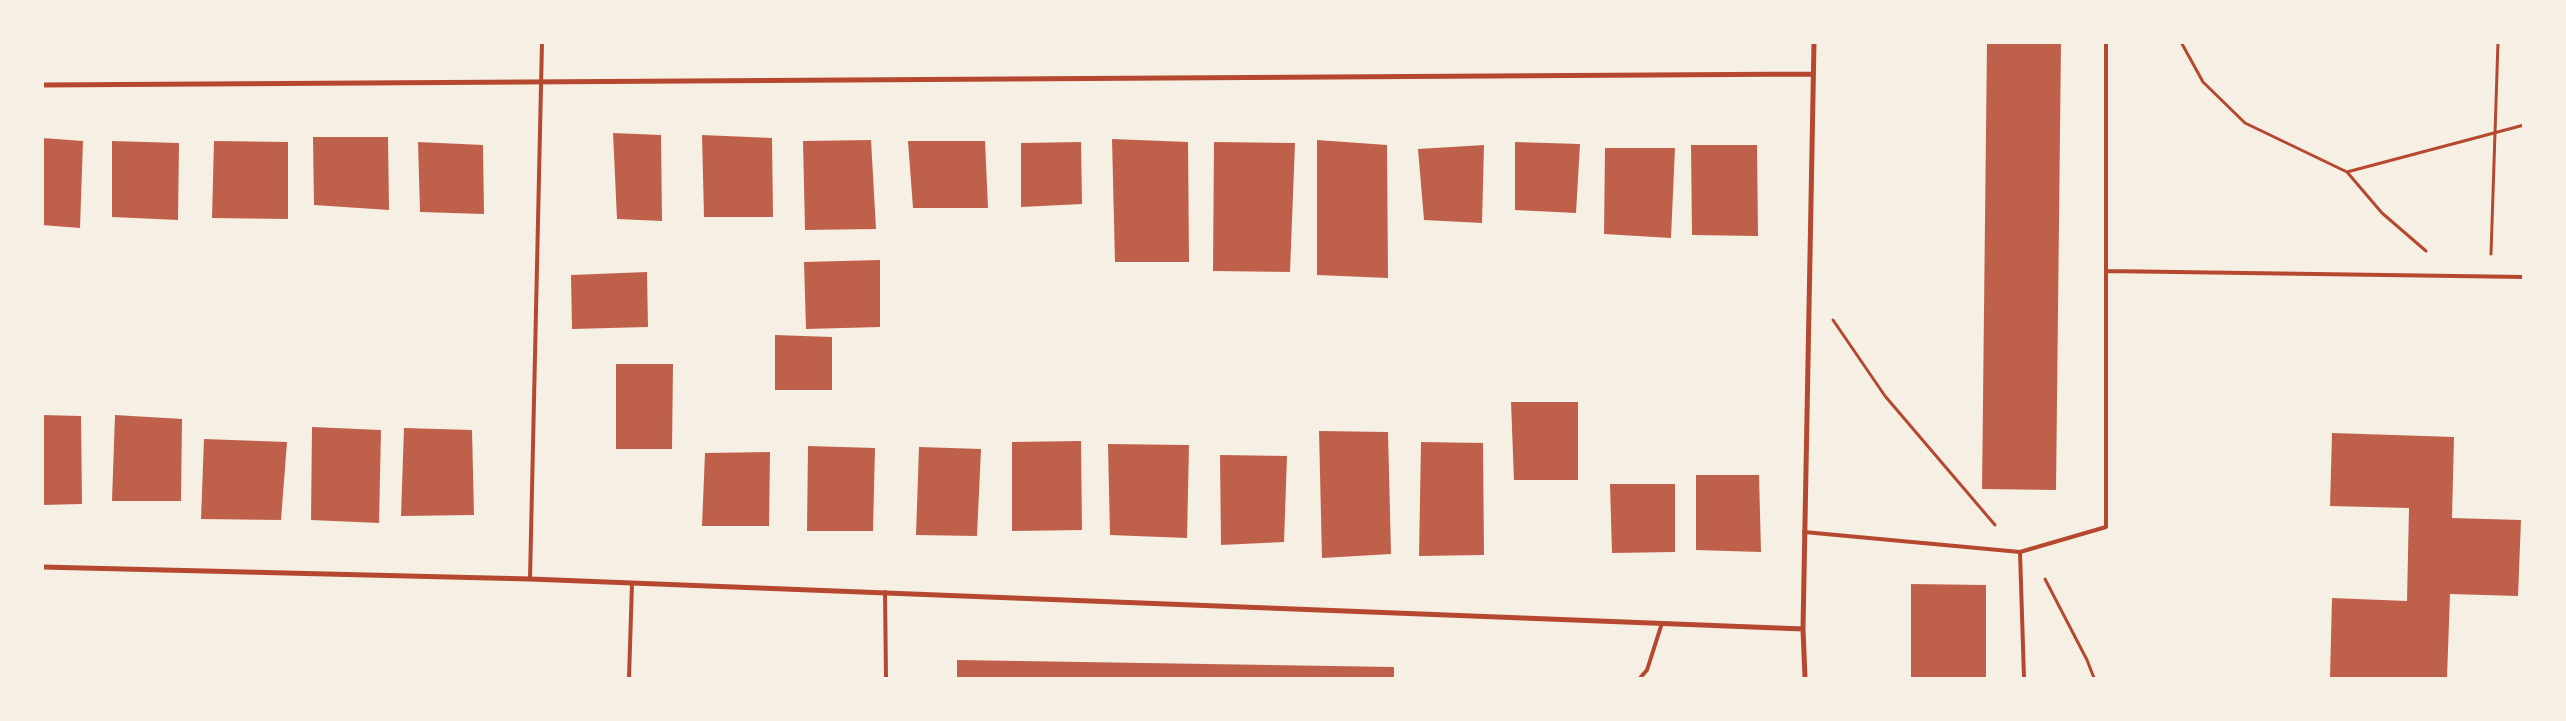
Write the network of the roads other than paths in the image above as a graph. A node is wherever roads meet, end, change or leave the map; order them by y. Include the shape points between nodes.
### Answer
1 (542, 42) edge
2 (1814, 42) edge
3 (2106, 42) edge
4 (1812, 74) junction
5 (540, 81) junction
6 (42, 85) edge
7 (2106, 271) junction
8 (2524, 277) edge
9 (1804, 532) junction
10 (2020, 552) junction
11 (42, 567) edge
12 (530, 578) junction
13 (632, 583) junction
14 (885, 592) junction
15 (1662, 624) junction
16 (1803, 629) junction
17 (629, 678) edge
18 (886, 678) edge
19 (1640, 678) edge
20 (1805, 678) edge
21 (2024, 678) edge

1 - 5 lane
2 - 4 street
3 - 7 lane
4 - 5 street
4 - 9 street
5 - 6 street
5 - 12 lane
7 - 8 lane
7 - 10 lane via 2106,527
9 - 10 lane
9 - 16 street
10 - 21 lane
11 - 12 street
12 - 13 street
13 - 14 street
13 - 17 lane
14 - 15 street
14 - 18 lane
15 - 16 street
15 - 19 lane via 1648,670
16 - 20 street

